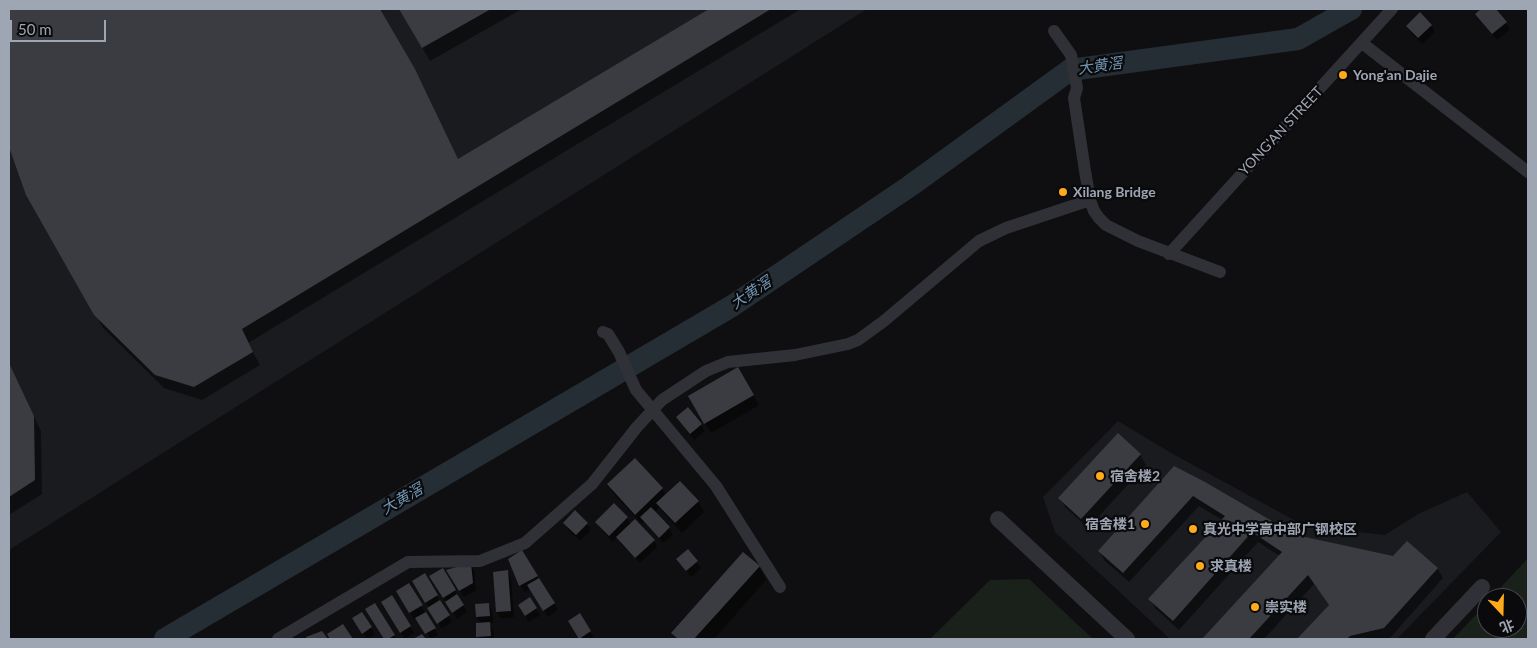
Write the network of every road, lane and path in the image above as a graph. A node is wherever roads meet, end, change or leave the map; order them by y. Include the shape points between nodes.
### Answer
1 (1392, 9) edge
2 (1054, 30) dead end
3 (1362, 43) junction
4 (1528, 172) edge
5 (1090, 200) junction
6 (1169, 254) junction
7 (1220, 272) dead end
8 (603, 332) dead end
9 (652, 409) junction
10 (998, 519) dead end
11 (780, 587) dead end
12 (1482, 587) dead end
13 (278, 639) edge
14 (1127, 639) edge
15 (1434, 639) edge

1 - 3 street, YONG'AN STREET
2 - 5 street via 1071,55 1077,88 1074,98
3 - 4 street
3 - 6 street, YONG'AN STREET
5 - 6 street via 1094,211 1106,225
5 - 9 street via 1006,228 979,241 858,340 829,349 718,365
6 - 7 street
8 - 9 street via 608,334 619,352 636,390
9 - 11 street via 716,486
9 - 13 street via 592,484 525,544 480,561 408,562
10 - 14 street
12 - 15 street

